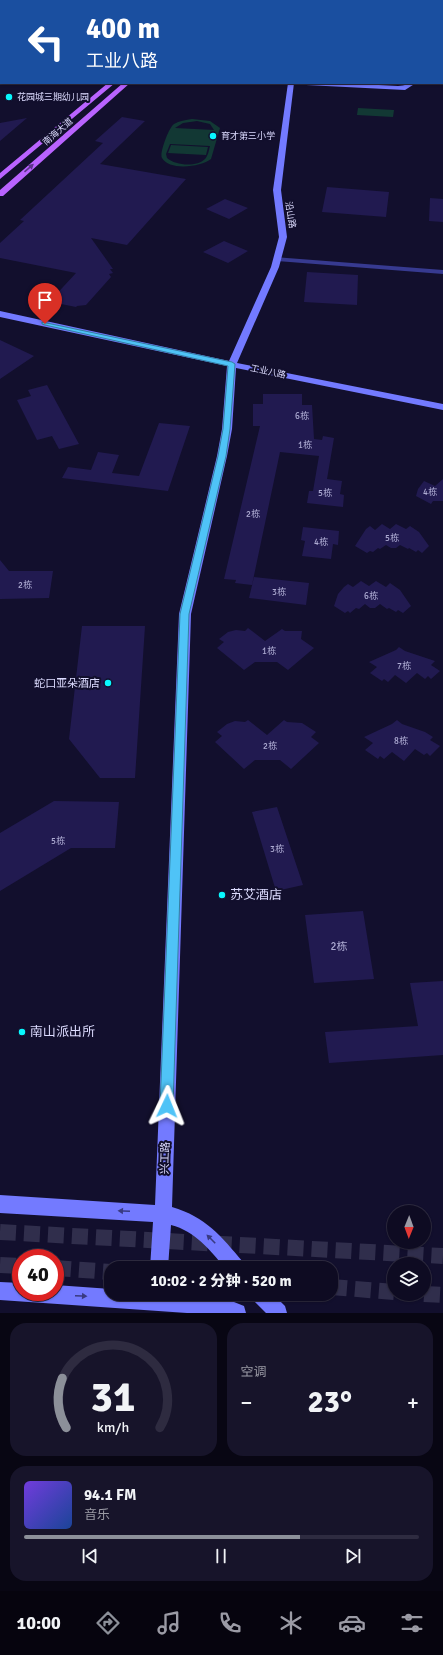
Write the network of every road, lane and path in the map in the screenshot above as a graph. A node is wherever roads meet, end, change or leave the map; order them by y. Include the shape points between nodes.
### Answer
1 (111, 84) edge
2 (126, 84) edge
3 (291, 84) edge
4 (324, 84) edge
5 (411, 84) edge
6 (0, 177) edge
7 (0, 194) edge
8 (277, 259) junction
9 (443, 272) edge
10 (0, 314) edge
11 (0, 321) edge
12 (231, 367) junction
13 (443, 407) edge
14 (443, 413) edge
15 (0, 1204) edge
16 (163, 1214) junction
17 (160, 1261) edge
18 (231, 1261) edge
19 (0, 1291) edge
20 (104, 1295) edge
21 (182, 1301) edge
22 (267, 1301) edge
23 (237, 1313) edge
24 (278, 1313) edge

1 - 6 main road, 南海大道
7 -> 2 main road, 南海大道
3 - 8 street, 沿山路 via 277,190 283,237
4 - 5 street via 398,88 405,88
8 - 9 street
8 - 12 street, 沿山路
10 - 12 street, 工业八路
11 - 12 street, 工业八路
12 - 13 street, 工业八路
12 - 14 street, 工业八路
12 - 16 street, 兴工路 via 222,456 185,614
16 -> 15 street
16 - 17 street, 兴工路
18 -> 16 street via 193,1224
19 -> 20 street
21 - 23 street via 224,1307
22 - 24 street

